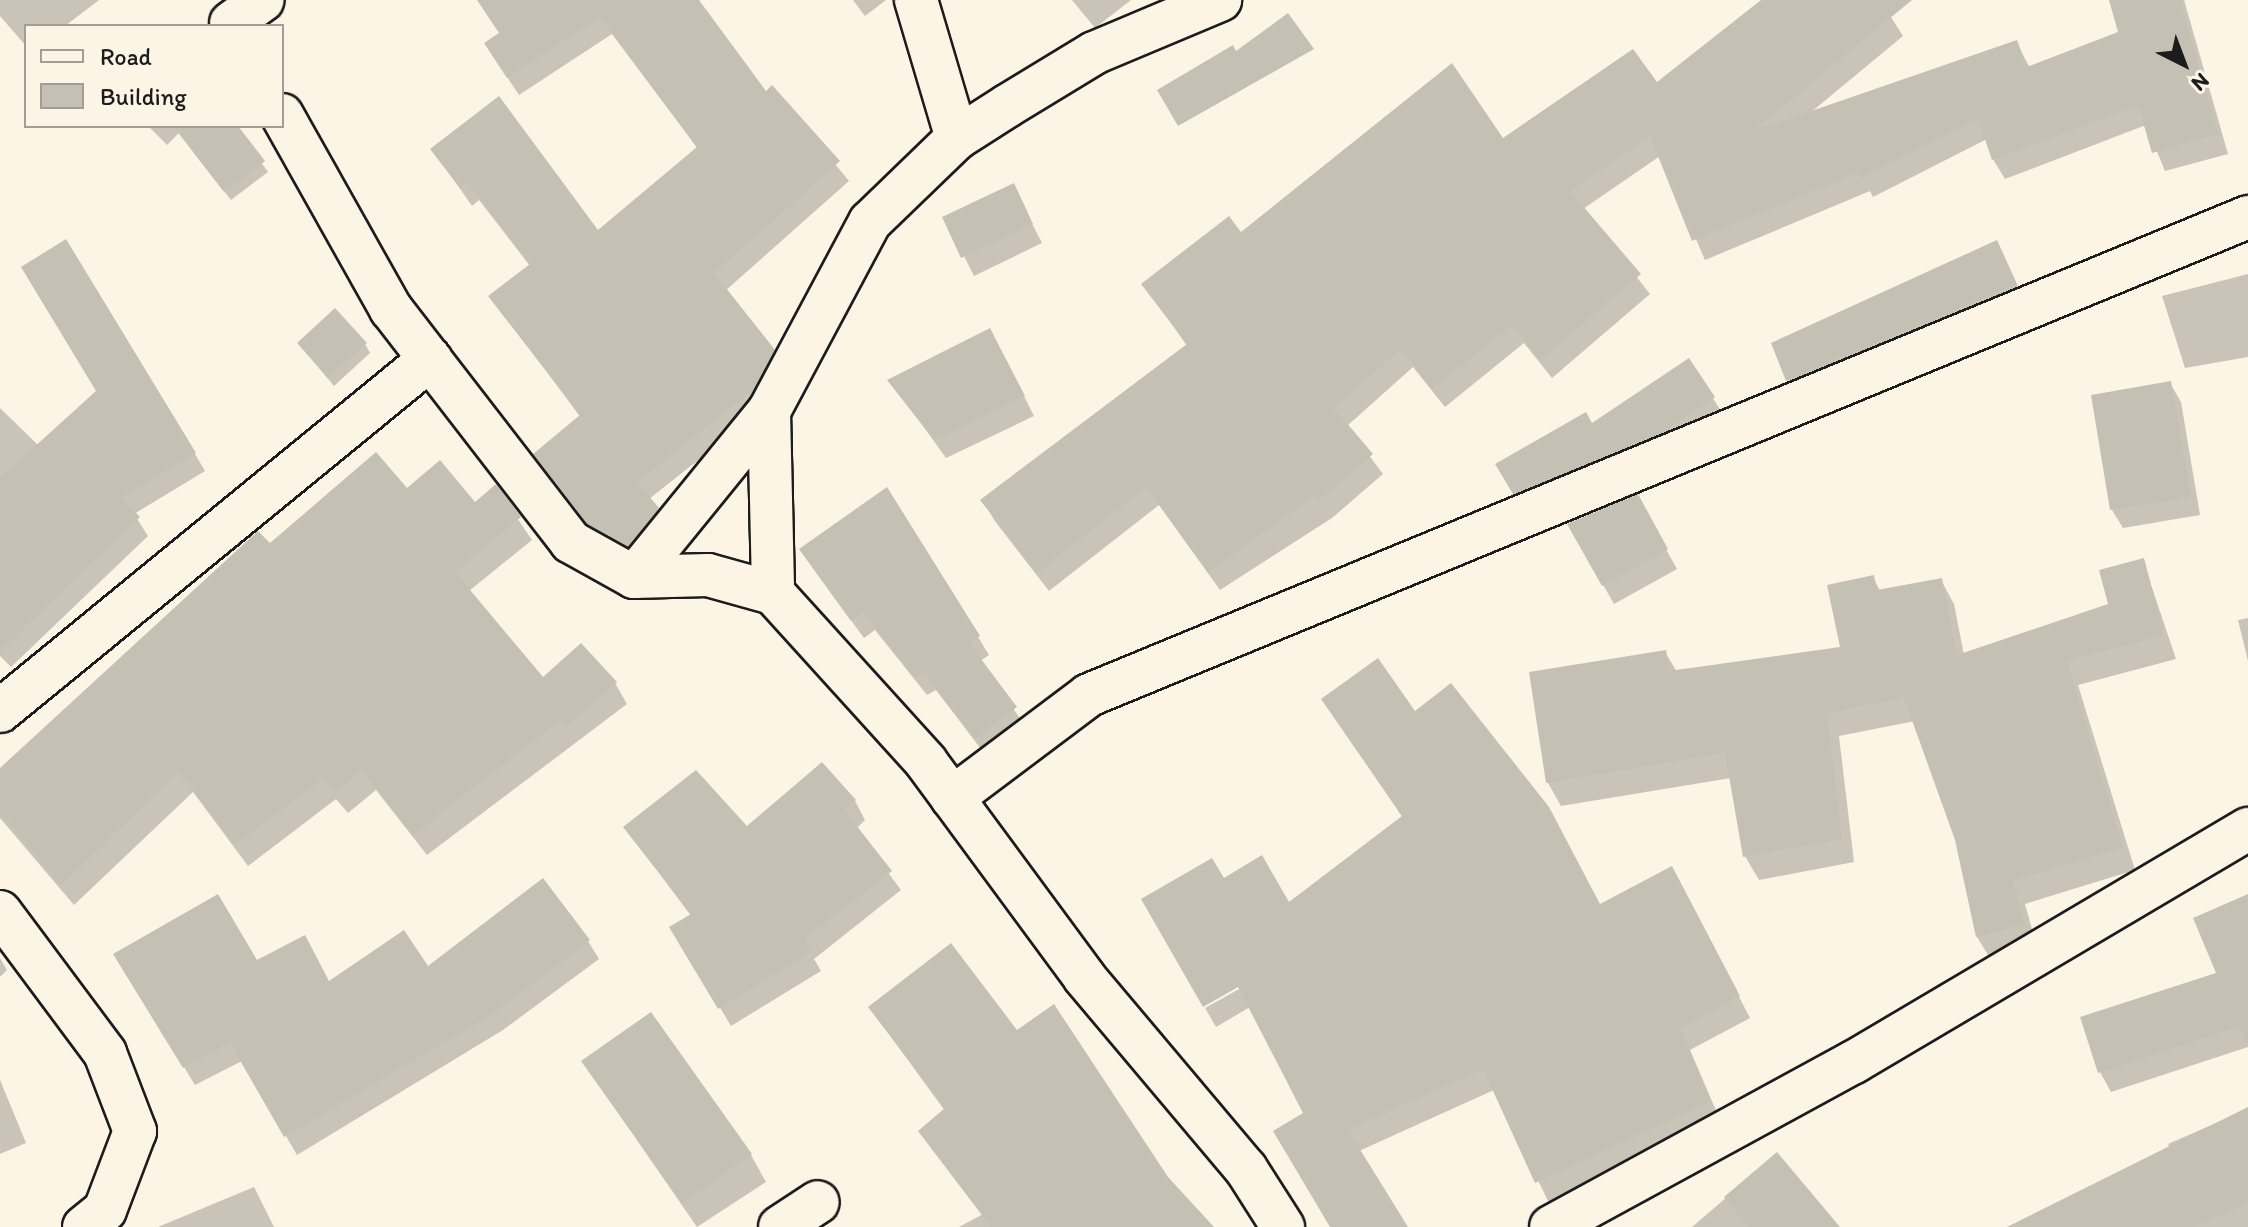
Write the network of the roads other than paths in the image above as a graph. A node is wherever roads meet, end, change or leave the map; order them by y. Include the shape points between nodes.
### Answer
1 (916, 0) edge
2 (1220, 0) edge
3 (284, 119) edge
4 (957, 138) junction
5 (2248, 217) edge
6 (430, 359) junction
7 (769, 411) junction
8 (634, 577) junction
9 (773, 593) junction
10 (0, 711) edge
11 (952, 798) junction
12 (2248, 829) edge
13 (0, 912) edge
14 (818, 1202) dead end
15 (84, 1227) edge
16 (780, 1227) edge
17 (1283, 1227) edge
18 (1551, 1227) edge

1 - 4 street
2 - 4 street via 1094,53
3 - 6 street via 391,309
4 - 7 street via 870,222
5 - 11 street via 1089,695
6 - 8 street via 571,542
6 - 10 street
7 - 8 street
7 - 9 street
8 - 9 street via 708,575
9 - 11 street
11 - 17 street via 1085,978 1246,1169
12 - 18 street via 1867,1055
13 - 15 street via 105,1053 135,1131 105,1210
14 - 16 street

